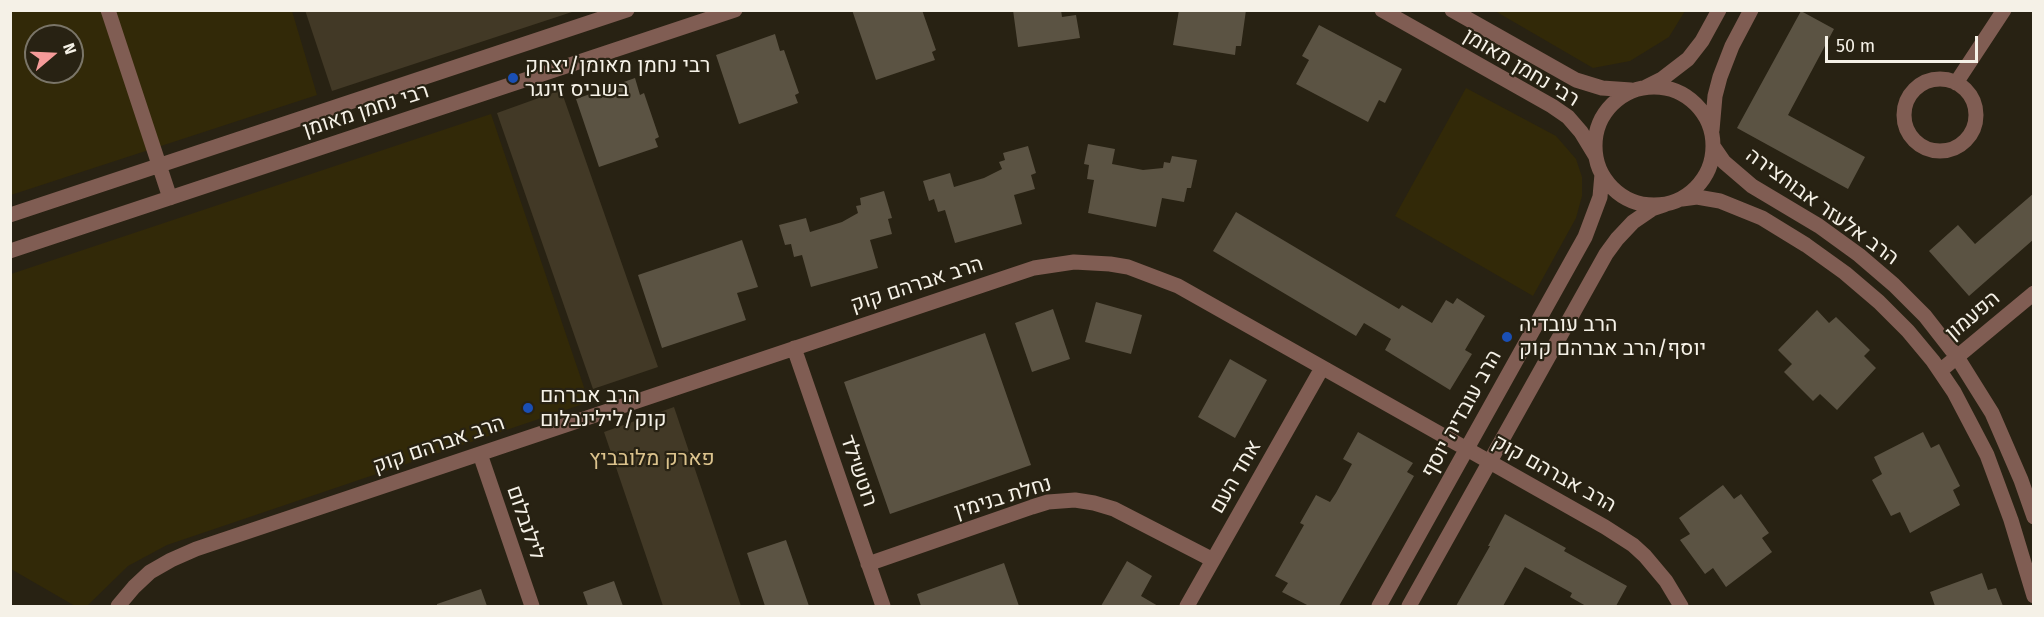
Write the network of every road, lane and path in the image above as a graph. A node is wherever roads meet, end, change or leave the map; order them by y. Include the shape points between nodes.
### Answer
1 (108, 10) edge
2 (627, 10) edge
3 (735, 10) edge
4 (1382, 10) edge
5 (1452, 10) edge
6 (1719, 10) edge
7 (1751, 10) edge
8 (2004, 10) edge
9 (1956, 82) junction
10 (1639, 89) junction
11 (1712, 141) junction
12 (1595, 156) junction
13 (160, 166) junction
14 (1602, 174) junction
15 (170, 198) junction
16 (1682, 199) junction
17 (1664, 205) junction
18 (10, 215) edge
19 (10, 251) edge
20 (2034, 293) edge
21 (794, 348) junction
22 (1957, 357) junction
23 (1322, 368) junction
24 (1940, 371) junction
25 (1467, 450) junction
26 (480, 454) junction
27 (1489, 462) junction
28 (2034, 517) edge
29 (1213, 560) junction
30 (868, 564) junction
31 (2034, 596) edge
32 (118, 606) edge
33 (532, 606) edge
34 (883, 606) edge
35 (1187, 606) edge
36 (1379, 606) edge
37 (1408, 606) edge
38 (1681, 606) edge

1 - 13 street
2 - 13 street, רבי נחמן מאומן
3 - 15 street, רבי נחמן מאומן
4 - 12 street, רבי נחמן מאומן via 1552,106 1581,132
5 - 10 street, רבי נחמן מאומן via 1576,80 1602,88
6 - 10 street via 1688,59 1662,79
7 - 11 street via 1720,77
8 - 9 street
9 - 9 street via 1929,81 1918,86 1908,99 1907,127 1925,147 1952,149 1972,131 1974,103
10 - 11 street via 1660,87 1684,96 1702,113
10 - 12 street via 1620,98 1603,116 1596,131
11 - 16 street via 1711,162 1705,177
11 - 22 street, הרב אלעזר אבוחצירה via 1724,162 1752,186 1819,226 1894,285
12 - 14 street
13 - 15 street
13 - 18 street, רבי נחמן מאומן
14 - 17 street via 1624,198
14 - 25 street, הרב עובדיה יוסף via 1600,197 1585,237
15 - 19 street, רבי נחמן מאומן
16 - 17 street
16 - 24 street, הרב אלעזר אבוחצירה via 1705,198 1736,206 1806,245 1879,302
17 - 27 street via 1634,222 1606,254
20 - 22 street, הפעמון
21 - 23 street, הרב אברהם קוק via 1034,268 1092,262 1128,267 1162,278
21 - 26 street, הרב אברהם קוק
21 - 30 street, רוטשילד
22 - 24 street, הפעמון
22 - 28 street, הרב אלעזר אבוחצירה via 2000,430
23 - 25 street, הרב אברהם קוק
23 - 29 street, אחד העם
24 - 31 street, הרב אלעזר אבוחצירה via 1987,455
25 - 27 street, הרב אברהם קוק
25 - 36 street, הרב עובדיה יוסף
26 - 32 street, הרב אברהם קוק via 183,554 150,572
26 - 33 street, לילנבלום
27 - 37 street
27 - 38 street, הרב אברהם קוק via 1634,545 1656,568
29 - 30 street, נחלת בנימין via 1114,509 1075,500 1048,502
29 - 35 street, אחד העם
30 - 34 street, רוטשילד

